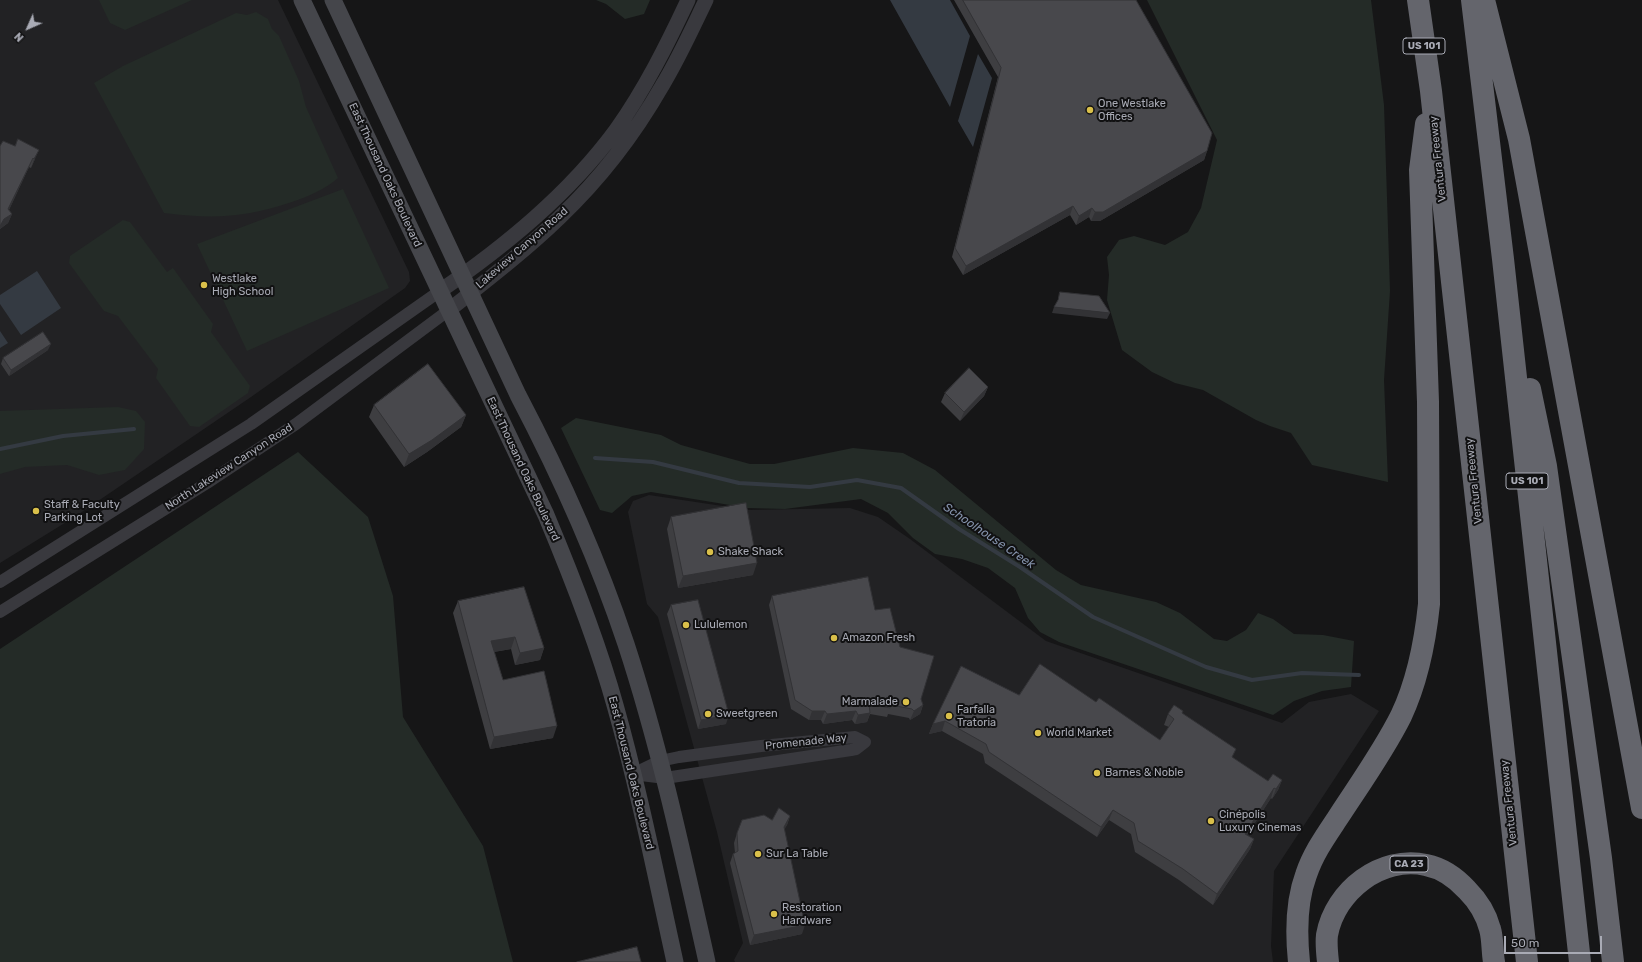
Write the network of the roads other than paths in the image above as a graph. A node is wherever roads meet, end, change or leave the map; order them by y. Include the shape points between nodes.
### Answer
1 (302, 0) edge
2 (333, 0) edge
3 (688, 0) edge
4 (706, 0) edge
5 (1418, 0) edge
6 (1472, 0) edge
7 (1484, 0) edge
8 (1431, 91) junction
9 (1503, 259) junction
10 (462, 275) junction
11 (440, 291) junction
12 (470, 293) junction
13 (449, 310) junction
14 (0, 582) edge
15 (0, 612) edge
16 (660, 761) junction
17 (633, 774) junction
18 (665, 778) junction
19 (1642, 808) edge
20 (675, 962) edge
21 (707, 962) edge
22 (1299, 962) edge
23 (1328, 962) edge
24 (1494, 962) edge
25 (1526, 962) edge
26 (1580, 962) edge
27 (1613, 962) edge

1 - 11 main road, East Thousand Oaks Boulevard
2 - 10 main road
3 - 10 street, Lakeview Canyon Road via 652,74 606,143 585,168 526,226
4 - 12 street, Lakeview Canyon Road via 662,87 618,152 561,216
5 - 8 highway, Ventura Freeway / US 101
6 - 9 highway, US 101
7 - 19 highway via 1519,139
8 - 22 highway via 1420,170 1428,402 1428,604 1425,637 1420,664 1401,715 1386,743 1316,851 1306,875 1300,894 1296,935
8 - 25 highway, Ventura Freeway / US 101
9 - 26 highway, US 101
9 - 27 highway via 1546,466 1601,858
10 - 11 street, Lakeview Canyon Road
10 - 12 main road
11 - 13 main road, East Thousand Oaks Boulevard
11 - 14 street via 251,424
12 - 13 street, Lakeview Canyon Road
12 - 16 main road via 576,512 625,642
13 - 15 street, North Lakeview Canyon Road via 289,428 207,483
13 - 17 main road, East Thousand Oaks Boulevard via 573,578 603,665
16 - 17 street, Promenade Way
16 - 18 main road
16 - 18 street, Promenade Way via 746,748 855,737 864,742 851,750
17 - 18 street, Promenade Way
17 - 20 main road, East Thousand Oaks Boulevard
18 - 21 main road
23 - 24 highway, CA 23 via 1327,935 1331,919 1348,892 1365,877 1384,868 1404,864 1426,865 1448,874 1475,898 1490,929

